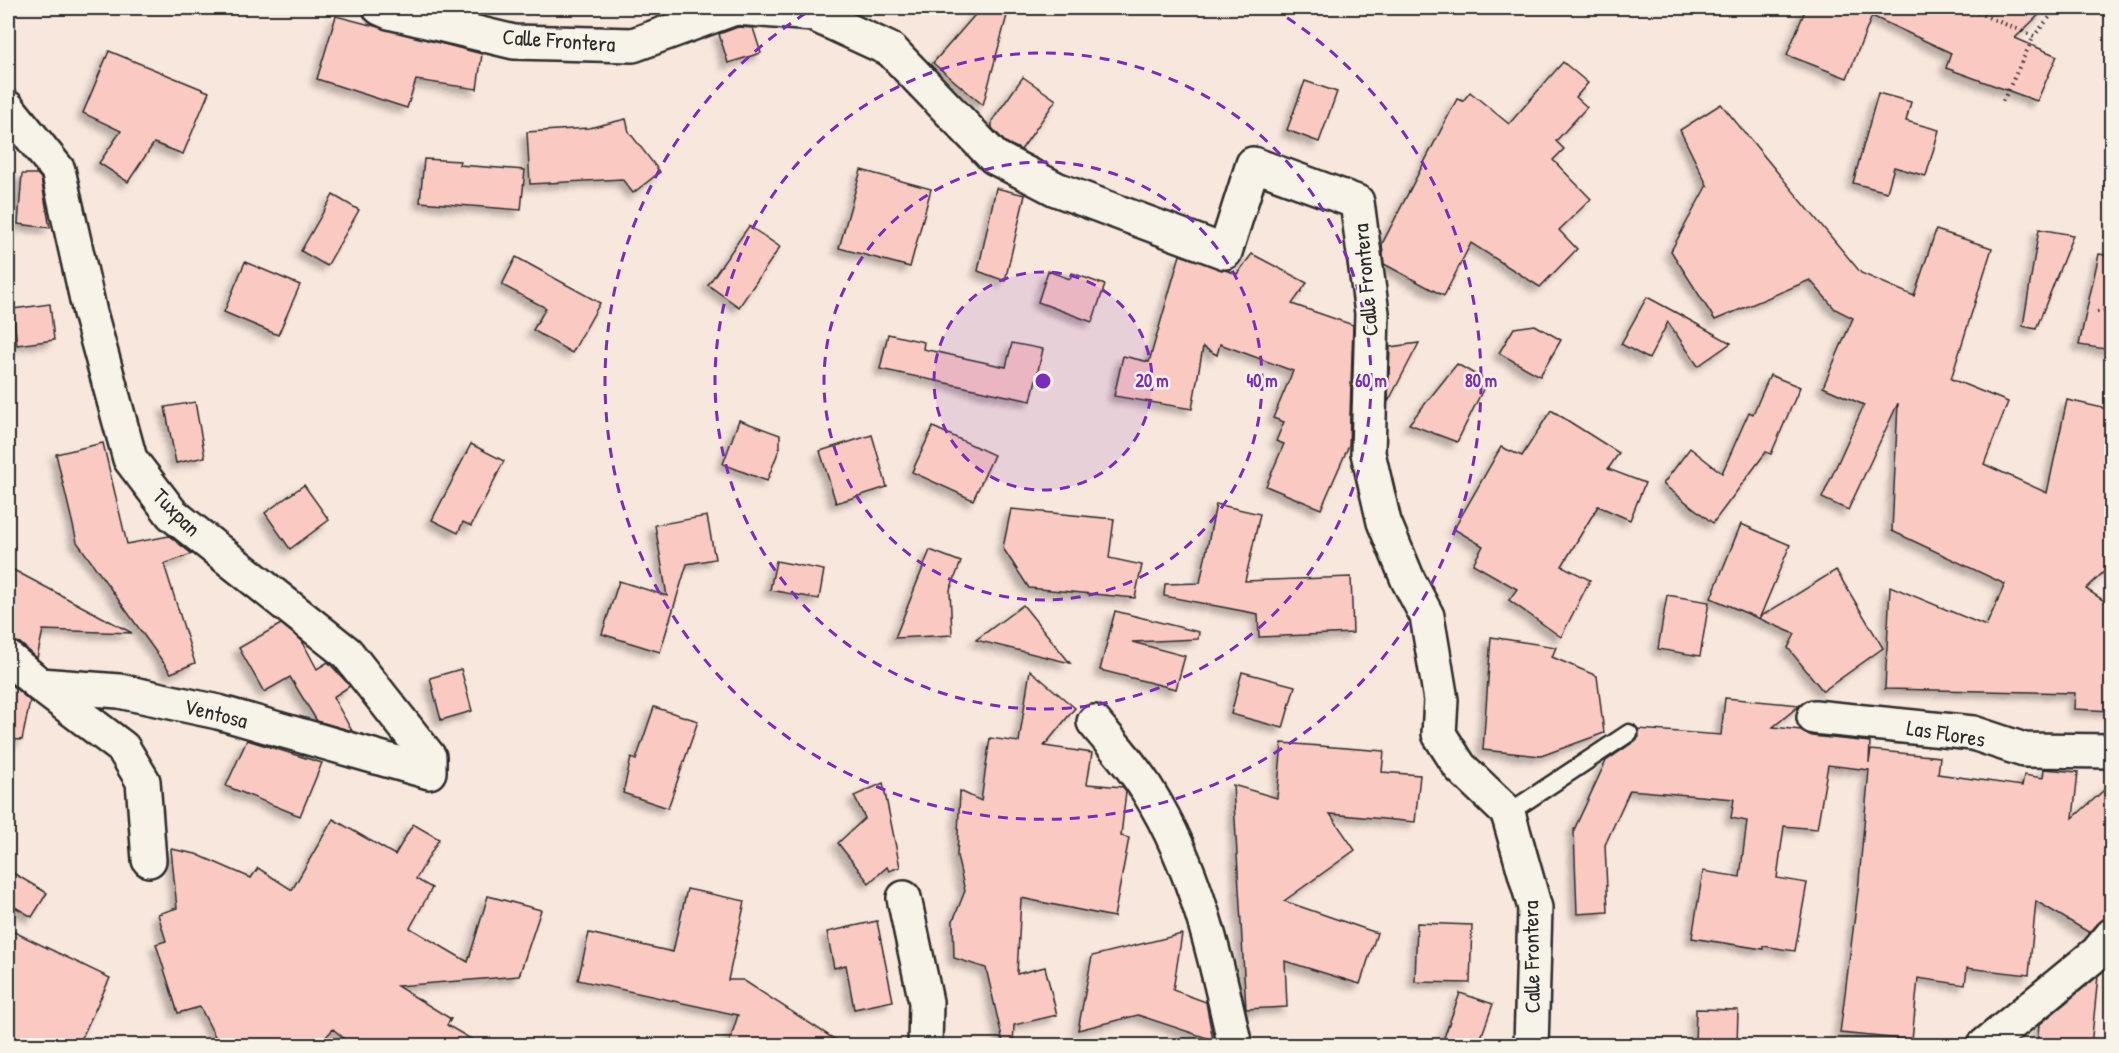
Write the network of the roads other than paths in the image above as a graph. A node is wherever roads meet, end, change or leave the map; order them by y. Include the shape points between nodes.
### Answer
1 (380, 8) edge
2 (735, 8) edge
3 (8, 108) edge
4 (8, 658) edge
5 (40, 685) junction
6 (1814, 717) dead end
7 (1094, 722) dead end
8 (1629, 733) dead end
9 (2112, 751) edge
10 (429, 772) joint
11 (1508, 813) junction
12 (149, 860) dead end
13 (904, 898) dead end
14 (2112, 935) edge
15 (1532, 1033) edge
16 (925, 1046) edge
17 (1235, 1046) edge
18 (1554, 1046) edge
19 (1984, 1046) edge

1 - 2 street, Calle Frontera via 514,42 633,45
2 - 11 street, Calle Frontera via 813,14 891,50 994,157 1056,189 1226,252 1253,164 1357,202 1372,313 1368,453 1377,497 1395,550 1426,615 1441,700 1439,735 1460,767
3 - 10 street, Tuxpan via 58,170 90,313 130,459 172,514 347,653 429,757
4 - 5 street
5 - 10 street, Ventosa via 119,691 218,712
5 - 12 street via 123,748 143,781
6 - 9 street, Las Flores via 1973,733 2024,750
7 - 17 street via 1148,790 1170,832 1213,945
8 - 11 lane
11 - 15 street, Calle Frontera via 1535,908
13 - 16 street via 926,1002
14 - 19 street via 2097,953
15 - 18 street

